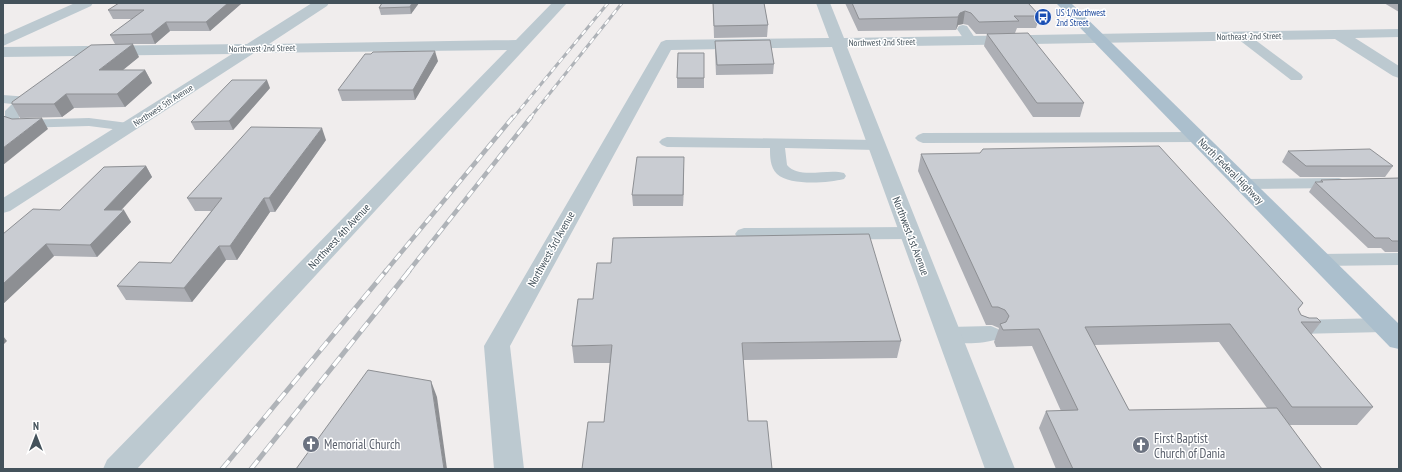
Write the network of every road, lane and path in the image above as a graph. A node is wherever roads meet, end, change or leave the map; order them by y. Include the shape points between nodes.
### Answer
1 (86, 3) edge
2 (322, 3) edge
3 (560, 3) edge
4 (822, 3) edge
5 (1062, 3) edge
6 (1399, 33) edge
7 (1338, 34) junction
8 (1242, 36) junction
9 (1098, 39) junction
10 (3, 41) edge
11 (837, 43) junction
12 (520, 45) junction
13 (666, 45) joint
14 (252, 48) junction
15 (3, 52) edge
16 (1399, 73) edge
17 (1296, 77) dead end
18 (3, 99) edge
19 (128, 127) junction
20 (1197, 137) junction
21 (923, 138) dead end
22 (667, 142) dead end
23 (777, 144) junction
24 (876, 145) junction
25 (838, 176) dead end
26 (1353, 183) edge
27 (1244, 184) junction
28 (3, 207) edge
29 (910, 232) junction
30 (744, 234) edge
31 (1399, 259) edge
32 (1320, 260) junction
33 (1297, 327) edge
34 (1391, 332) edge
35 (991, 334) dead end
36 (949, 335) junction
37 (118, 469) edge
38 (509, 469) edge
39 (1000, 469) edge

1 - 10 street
2 - 14 street, Northwest 5th Avenue
3 - 12 street, Northwest 4th Avenue
4 - 11 street, Northwest 1st Avenue
5 - 9 main road, North Federal Highway
6 - 7 street, Northeast 2nd Street
7 - 8 street, Northeast 2nd Street
7 - 16 street
8 - 9 street, Northeast 2nd Street
8 - 17 lane
9 - 11 street, Northwest 2nd Street via 967,35
9 - 20 main road, North Federal Highway
11 - 13 street, Northwest 2nd Street
11 - 24 street, Northwest 1st Avenue
12 - 14 street, Northwest 2nd Street
12 - 37 street, Northwest 4th Avenue
13 - 38 street, Northwest 3rd Avenue via 497,346
14 - 15 street, Northwest 2nd Street
14 - 19 street, Northwest 5th Avenue
18 - 19 lane via 24,100 12,111 12,121 19,124 89,122
19 - 28 street, Northwest 5th Avenue
20 - 21 lane
20 - 27 main road, North Federal Highway
22 - 23 lane
23 - 24 lane
23 - 25 lane via 779,165 792,176
24 - 29 street, Northwest 1st Avenue
26 - 27 lane
27 - 32 main road, North Federal Highway
29 - 30 lane
29 - 36 street, Northwest 1st Avenue
31 - 32 lane
32 - 34 main road, North Federal Highway
33 - 34 lane
35 - 36 lane
36 - 39 street, Northwest 1st Avenue

